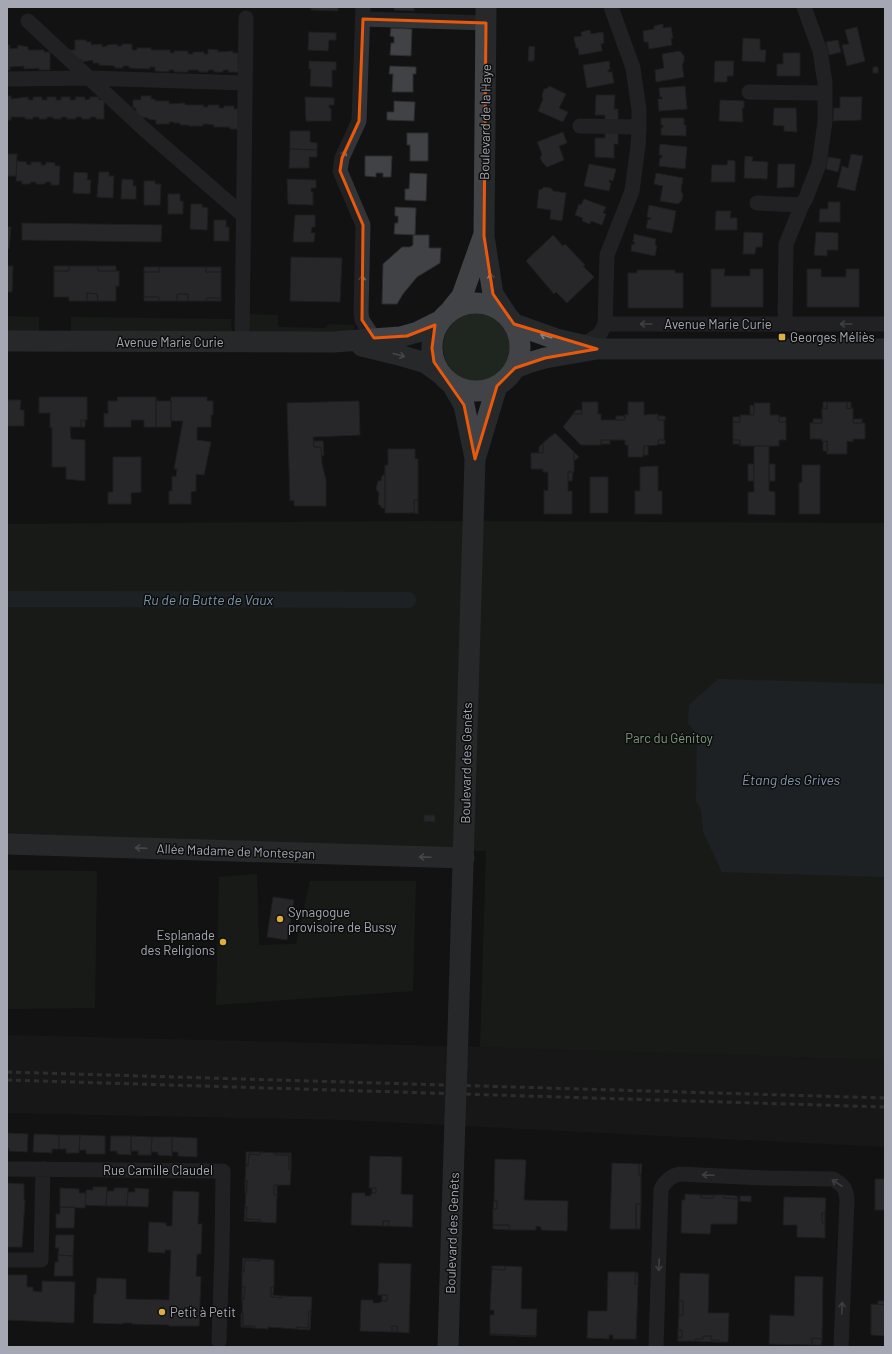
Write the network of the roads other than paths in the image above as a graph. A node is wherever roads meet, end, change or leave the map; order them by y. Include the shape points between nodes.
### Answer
1 (611, 7) edge
2 (804, 7) edge
3 (363, 13) edge
4 (486, 15) edge
5 (246, 18) dead end
6 (28, 20) dead end
7 (89, 78) junction
8 (7, 79) edge
9 (245, 83) junction
10 (749, 92) dead end
11 (825, 93) junction
12 (580, 126) dead end
13 (639, 127) junction
14 (757, 203) dead end
15 (802, 205) junction
16 (244, 216) junction
17 (484, 236) junction
18 (445, 316) junction
19 (510, 319) junction
20 (605, 324) junction
21 (785, 324) junction
22 (885, 324) edge
23 (374, 338) junction
24 (7, 341) edge
25 (242, 342) junction
26 (333, 342) junction
27 (590, 347) junction
28 (885, 349) edge
29 (515, 368) junction
30 (447, 379) junction
31 (496, 386) junction
32 (475, 459) junction
33 (7, 844) edge
34 (464, 858) junction
35 (7, 1169) edge
36 (43, 1169) junction
37 (7, 1260) edge
38 (219, 1341) dead end
39 (448, 1347) edge
40 (656, 1347) edge
41 (841, 1347) edge

1 - 13 street via 633,68
2 - 11 street via 820,51
3 - 4 street
23 -> 3 street via 362,320 361,313 363,225 340,171 342,158 359,121
4 - 17 street, Boulevard de la Haye
5 - 9 street
6 - 7 street
7 - 8 street
7 - 9 street
7 - 16 street
9 - 16 street
10 - 11 street
11 - 15 street via 825,122 819,164
12 - 13 street
13 - 20 street via 632,191 607,255
14 - 15 street
15 - 21 street via 786,244
16 - 25 street
17 - 18 street, Boulevard de la Haye via 462,296
19 -> 17 street, Boulevard de la Haye via 493,294
18 - 19 street via 464,305 479,303 493,306
18 - 23 street, Avenue Marie Curie via 430,327 407,336
18 - 30 street via 434,334 432,348 434,362
27 -> 19 street, Avenue Marie Curie via 556,339
19 - 29 street via 520,339 520,354
21 -> 20 street, Avenue Marie Curie
20 - 27 street, Avenue Marie Curie
22 -> 21 street, Avenue Marie Curie
23 - 26 street, Avenue Marie Curie
24 - 25 street, Avenue Marie Curie
25 - 26 street, Avenue Marie Curie
26 -> 30 street, Avenue Marie Curie via 367,347 426,363
27 - 28 street, Avenue Marie Curie
27 - 29 street, Avenue Marie Curie
29 - 31 street via 507,379
30 - 31 street via 463,389 474,391
30 - 32 street, Boulevard des Genêts via 464,405
31 - 32 street, Boulevard des Genêts
32 - 34 street, Boulevard des Genêts
34 -> 33 street, Allée Madame de Montespan
34 - 39 street, Boulevard des Genêts, bridge
35 - 36 street, Rue Camille Claudel
36 - 37 street via 41,1260
36 - 38 street, Rue Camille Claudel via 223,1171
41 -> 40 street via 846,1190 840,1183 833,1179 679,1174 664,1183 661,1189

